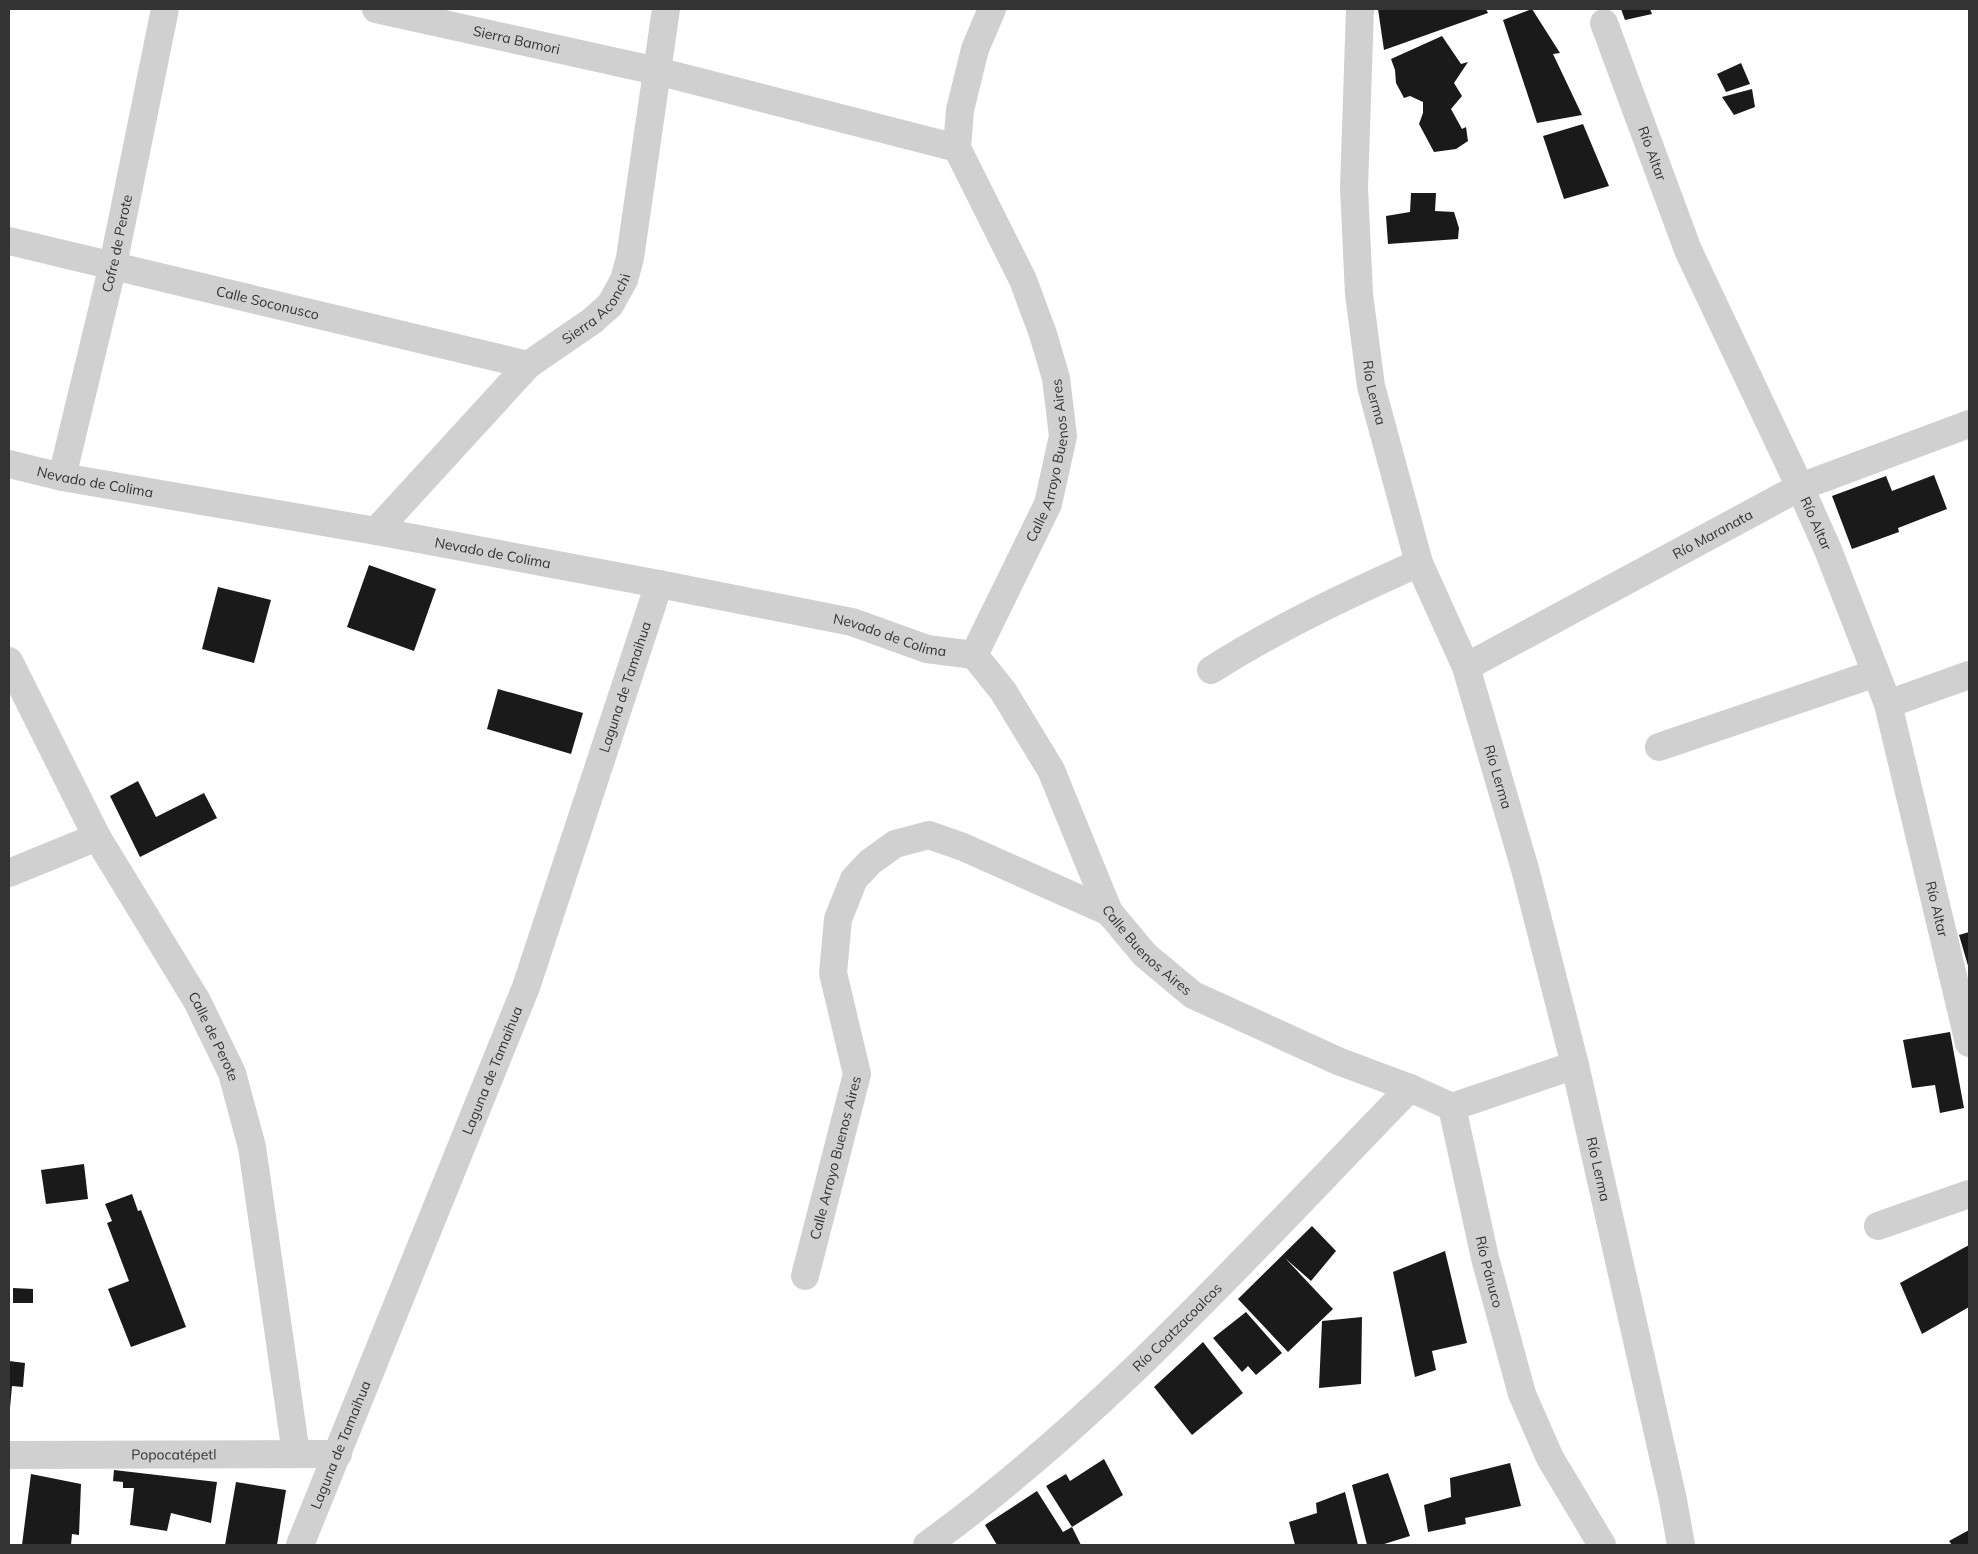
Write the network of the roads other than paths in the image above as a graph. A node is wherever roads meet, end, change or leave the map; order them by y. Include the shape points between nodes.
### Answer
1 (165, 9) edge
2 (376, 9) edge
3 (666, 9) edge
4 (992, 9) edge
5 (1360, 9) edge
6 (1604, 23) dead end
7 (657, 71) junction
8 (957, 148) junction
9 (9, 241) edge
10 (113, 265) junction
11 (528, 365) junction
12 (1969, 424) edge
13 (9, 464) edge
14 (62, 477) junction
15 (1800, 488) junction
16 (376, 531) junction
17 (1419, 563) junction
18 (659, 584) junction
19 (974, 655) junction
20 (9, 661) edge
21 (1466, 668) junction
22 (1211, 670) dead end
23 (1876, 673) junction
24 (1969, 675) edge
25 (1888, 704) junction
26 (1659, 747) dead end
27 (97, 837) junction
28 (9, 873) edge
29 (1109, 912) junction
30 (1969, 1043) edge
31 (1575, 1065) junction
32 (1410, 1088) junction
33 (1452, 1107) junction
34 (1969, 1194) edge
35 (1878, 1226) dead end
36 (805, 1276) dead end
37 (296, 1454) junction
38 (338, 1454) junction
39 (9, 1455) edge
40 (300, 1545) edge
41 (926, 1545) edge
42 (1602, 1545) edge
43 (1680, 1545) edge

1 - 10 street, Cofre de Perote
2 - 7 street, Sierra Bamori
3 - 7 street, Sierra Aconchi
4 - 8 street via 975,49 960,110
5 - 17 street, Río Lerma via 1354,188 1359,294 1371,386
6 - 15 street, Río Altar via 1688,250
7 - 8 street, Sierra Bamori
7 - 11 street, Sierra Aconchi via 624,280 610,305 592,321
8 - 19 street, Calle Arroyo Buenos Aires via 1023,280 1043,334 1056,378 1063,436 1048,504
9 - 10 street, Calle Soconusco
10 - 11 street, Calle Soconusco
10 - 14 street, Cofre de Perote
11 - 16 street, Sierra Aconchi
12 - 15 street, Río Maranata
13 - 14 street, Nevado de Colima
14 - 16 street, Nevado de Colima
15 - 21 street, Río Maranata
15 - 23 street, Río Altar
16 - 18 street, Nevado de Colima
17 - 21 street, Río Lerma
17 - 22 street via 1321,607
18 - 19 street, Nevado de Colima via 852,622 927,649
18 - 38 street, Laguna de Tamaihua via 526,987
19 - 29 street, Calle Buenos Aires via 1004,691 1051,770
20 - 27 street, Calle de Perote
21 - 31 street, Río Lerma via 1525,869
23 - 25 street, Río Altar
23 - 26 street
24 - 25 street
25 - 30 street, Río Altar
27 - 28 street
27 - 37 street, Calle de Perote via 197,1001 232,1073 252,1147
29 - 32 street, Calle Buenos Aires via 1145,955 1193,995 1338,1061
29 - 36 street, Calle Arroyo Buenos Aires via 964,847 928,835 895,844 870,862 854,879 838,919 833,973 857,1074
31 - 33 street
31 - 43 street, Río Lerma via 1673,1500
32 - 33 street, Calle Buenos Aires
32 - 41 street, Río Coatzacoalcos via 1072,1429 983,1504
33 - 42 street, Río Pánuco via 1485,1258 1522,1394 1550,1458
34 - 35 street
37 - 38 street, Popocatépetl
37 - 39 street, Popocatépetl
38 - 40 street, Laguna de Tamaihua

